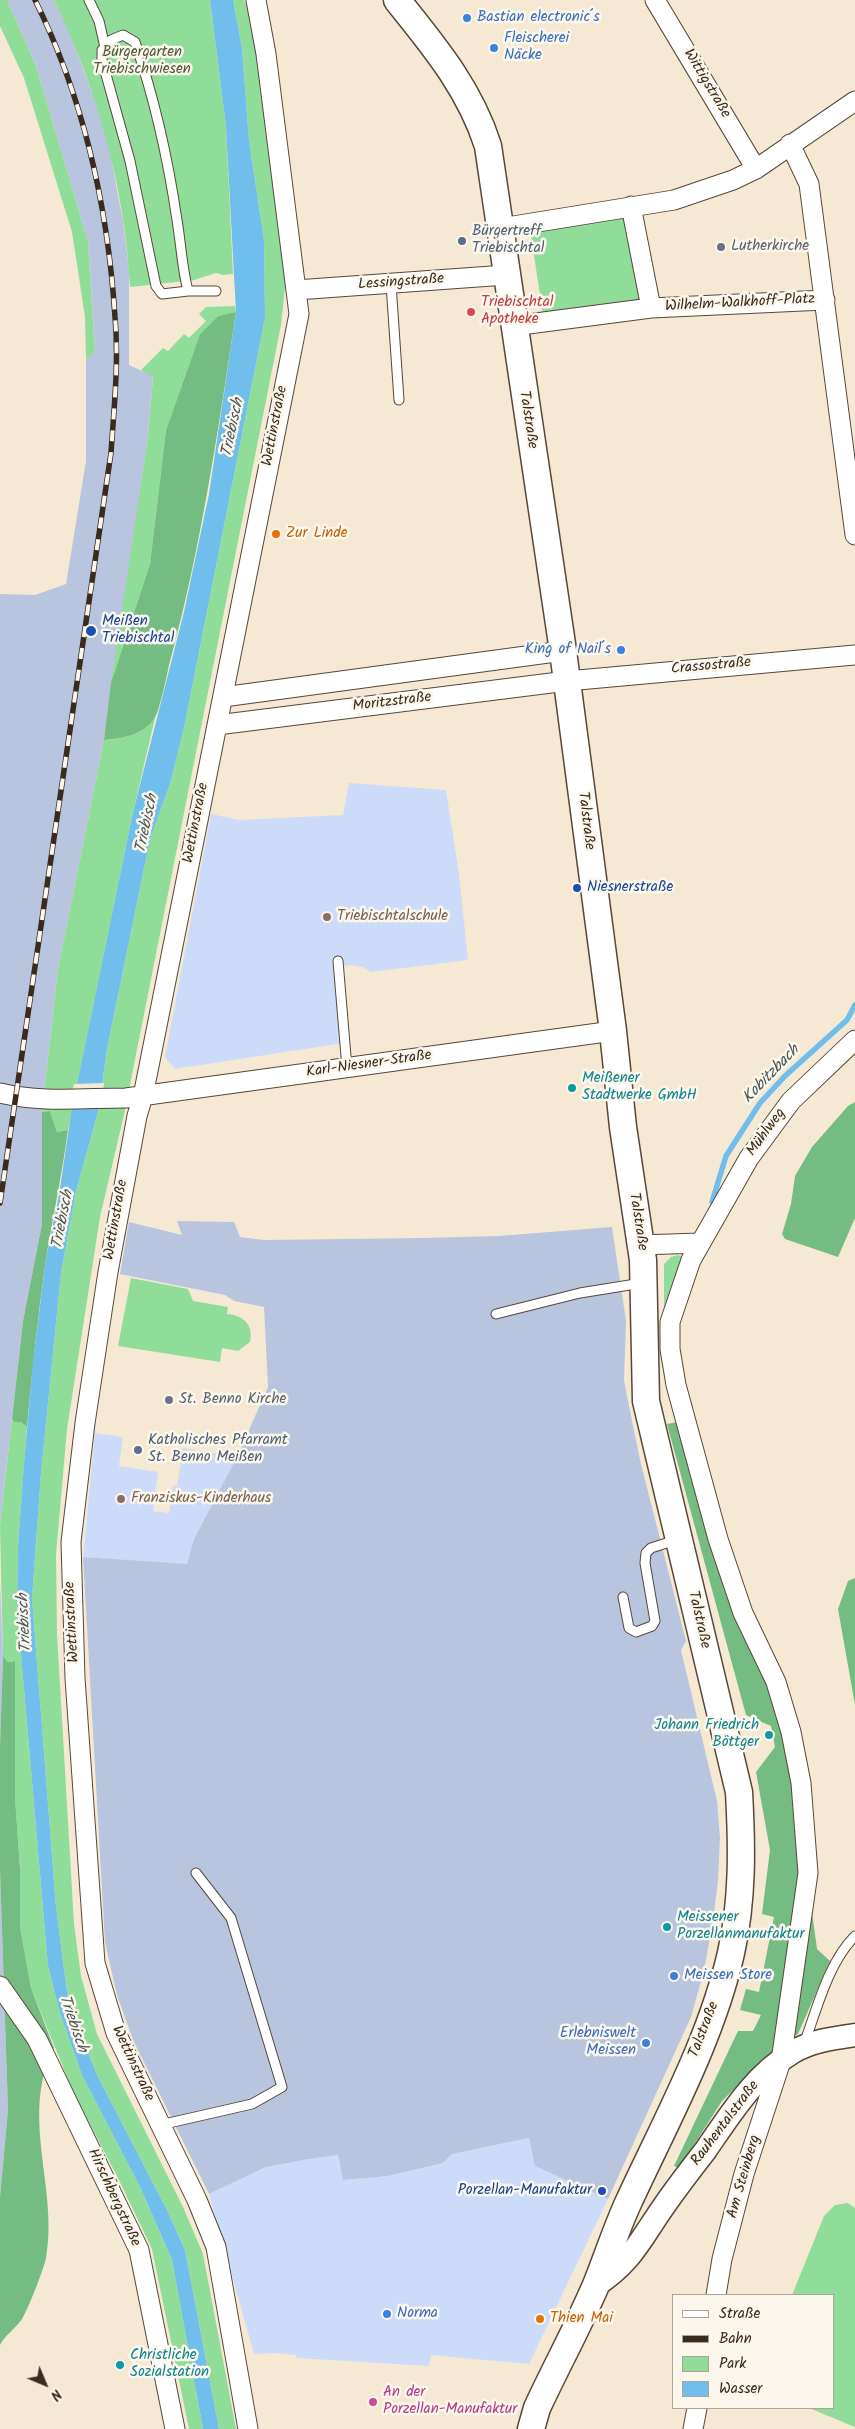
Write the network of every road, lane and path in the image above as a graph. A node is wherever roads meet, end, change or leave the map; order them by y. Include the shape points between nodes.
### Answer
1 (89, 0) edge
2 (256, 0) edge
3 (397, 0) edge
4 (656, 0) edge
5 (105, 47) junction
6 (855, 101) edge
7 (790, 144) junction
8 (756, 168) junction
9 (631, 206) junction
10 (501, 228) junction
11 (506, 275) junction
12 (391, 284) junction
13 (296, 290) junction
14 (216, 291) dead end
15 (188, 292) junction
16 (826, 300) junction
17 (651, 308) junction
18 (513, 326) junction
19 (398, 400) dead end
20 (855, 535) edge
21 (563, 652) junction
22 (855, 654) edge
23 (567, 681) junction
24 (222, 697) junction
25 (217, 724) junction
26 (338, 961) dead end
27 (613, 1031) junction
28 (855, 1040) edge
29 (347, 1068) junction
30 (0, 1093) edge
31 (134, 1097) junction
32 (700, 1242) junction
33 (640, 1245) junction
34 (645, 1283) junction
35 (496, 1314) dead end
36 (679, 1539) junction
37 (623, 1597) dead end
38 (196, 1873) dead end
39 (855, 1936) edge
40 (0, 1986) edge
41 (855, 2034) edge
42 (803, 2047) junction
43 (781, 2061) junction
44 (160, 2125) junction
45 (664, 2207) junction
46 (624, 2211) junction
47 (595, 2286) junction
48 (716, 2294) edge
49 (697, 2409) edge
50 (175, 2429) edge
51 (248, 2429) edge
52 (531, 2429) edge
53 (694, 2429) edge

1 - 5 lane via 99,21
2 - 13 street, Wettinstraße via 266,54
3 - 10 main road, Talstraße via 452,70 480,120 488,146
4 - 8 street, Wittigstraße
5 - 15 lane via 102,60 130,161 156,286 162,294
5 - 15 lane via 123,35 135,42 147,76 164,144
6 - 7 street
7 - 8 street
7 - 16 street, Wilhelm-Walkhoff-Platz via 809,184
8 - 9 street via 733,180 674,200
9 - 10 street
9 - 17 street, Wilhelm-Walkhoff-Platz
10 - 11 main road, Talstraße
11 - 12 street, Lessingstraße
11 - 18 main road, Talstraße
12 - 13 street, Lessingstraße
12 - 19 lane
13 - 24 street, Wettinstraße via 299,314
14 - 15 lane
16 - 17 street, Wilhelm-Walkhoff-Platz
16 - 20 street
17 - 18 street, Wilhelm-Walkhoff-Platz
18 - 21 main road, Talstraße
21 - 23 main road, Talstraße
21 - 24 street, Moritzstraße
22 - 23 street, Crassostraße
23 - 25 street, Moritzstraße
23 - 27 main road, Talstraße
24 - 25 street, Wettinstraße
25 - 31 street, Wettinstraße
26 - 29 lane
27 - 29 street, Karl-Niesner-Straße
27 - 33 main road, Talstraße
28 - 32 street, Mühlweg via 791,1102 770,1128
29 - 31 street, Karl-Niesner-Straße
30 - 31 street, Karl-Niesner-Straße via 65,1098
31 - 44 street, Wettinstraße via 137,1116 90,1385 75,1498 70,1569 95,1963 116,2034
32 - 33 street
32 - 43 street, Mühlweg via 670,1322 670,1349 676,1385 718,1539 743,1613 776,1682 791,1732 801,1784 808,1873
33 - 34 main road, Talstraße
34 - 35 lane via 580,1293
34 - 36 main road, Talstraße via 646,1401
36 - 37 lane via 651,1548 646,1553 655,1621 652,1626 636,1632 630,1628
36 - 46 main road, Talstraße via 739,1792 742,1854 738,1908 731,1953 713,2012
38 - 44 lane via 231,1918 282,2086 252,2104
39 - 42 lane via 829,1978
40 - 50 street, Hirschbergstraße via 37,2039 139,2250
41 - 42 street, Rauhentalstraße
42 - 43 street, Rauhentalstraße
43 - 45 street, Rauhentalstraße via 760,2078 739,2102
43 - 48 street, Am Steinberg via 744,2174
44 - 51 street, Wettinstraße via 198,2200 216,2247
45 - 46 street via 645,2216
45 - 47 street, Rauhentalstraße via 635,2252 612,2275
46 - 47 main road, Talstraße
47 - 52 main road, Talstraße via 537,2408
49 - 53 street

